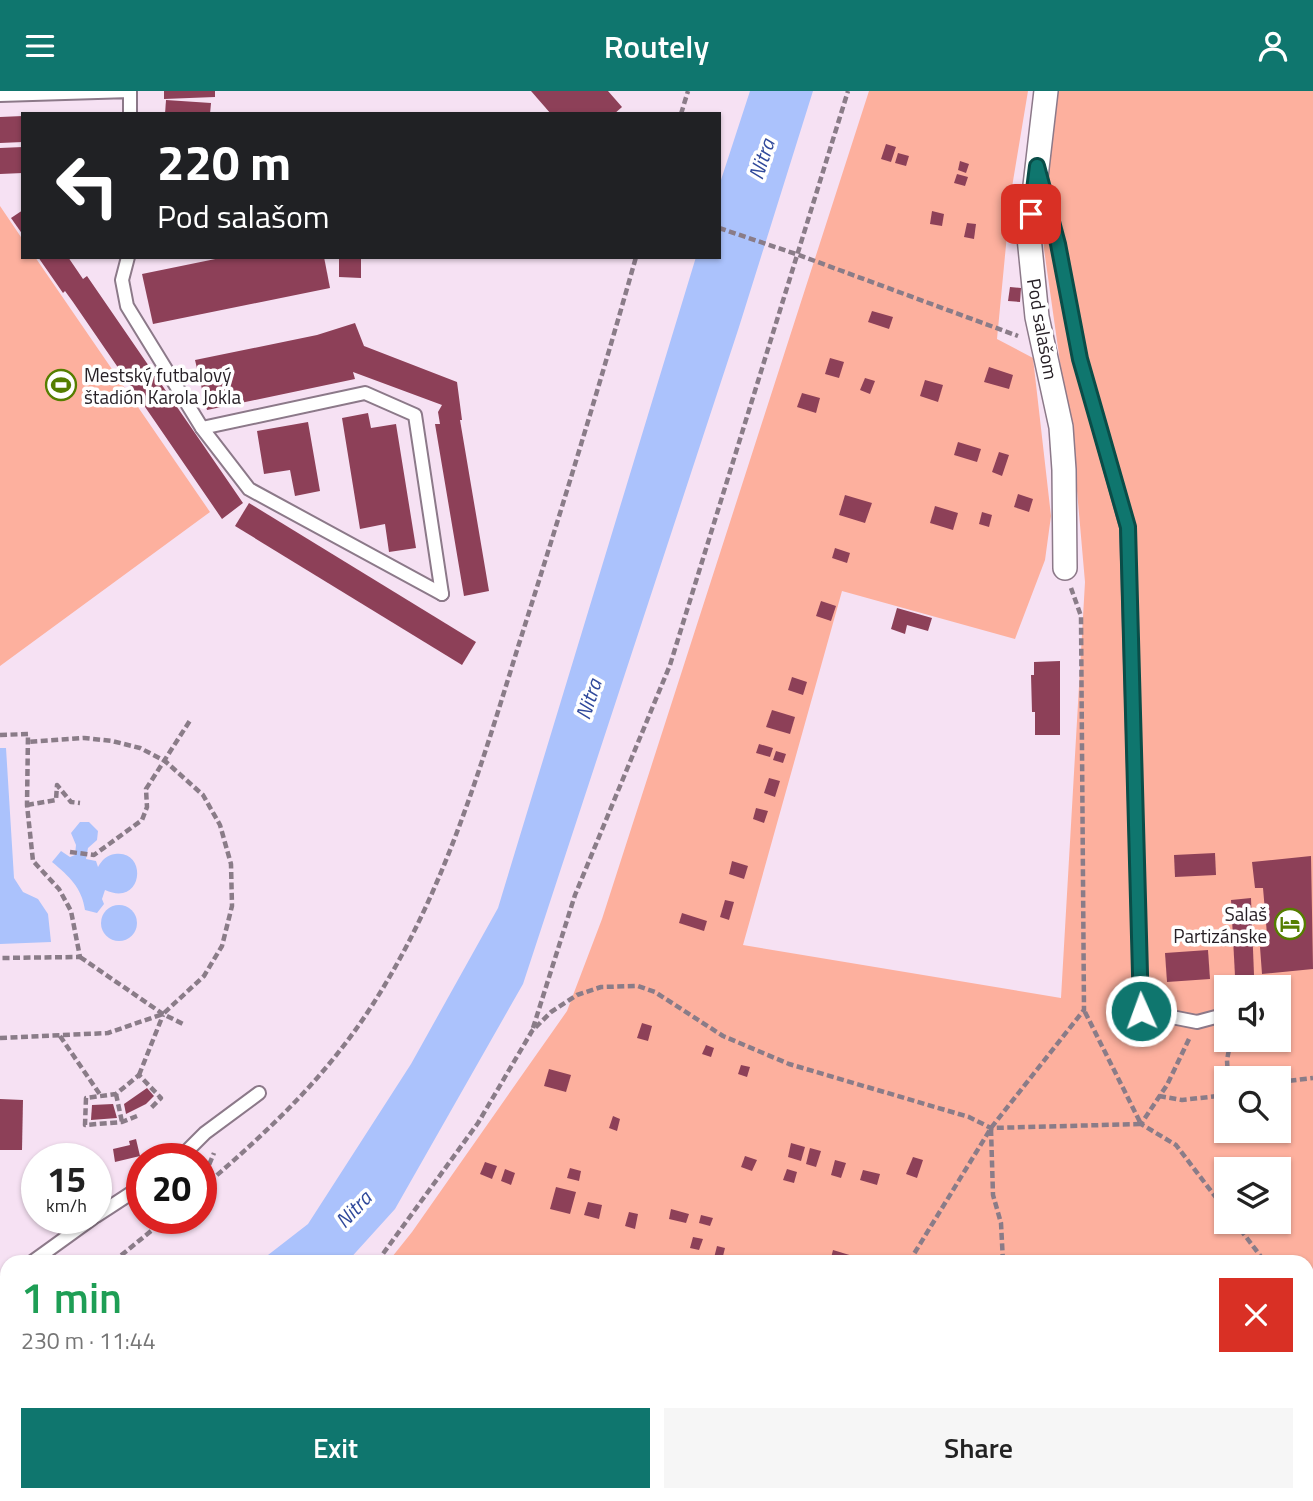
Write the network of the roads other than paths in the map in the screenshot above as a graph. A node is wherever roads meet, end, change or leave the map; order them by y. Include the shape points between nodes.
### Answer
1 (1046, 91) edge
2 (0, 96) edge
3 (130, 112) edge
4 (1037, 166) junction
5 (127, 259) edge
6 (202, 428) junction
7 (1065, 568) road end
8 (1214, 1017) edge
9 (259, 1093) dead end
10 (195, 1143) edge
11 (71, 1234) edge
12 (42, 1255) edge

1 - 4 street, Pod salašom
2 - 3 lane via 130,91
4 - 7 street, Pod salašom via 1028,237 1037,317 1061,427
4 - 8 lane via 1058,244 1080,359 1128,527 1141,1011 1197,1022
5 - 6 lane via 122,280 127,306
6 - 6 lane via 365,393 415,415 442,594 249,489
9 - 10 lane
11 - 12 lane

